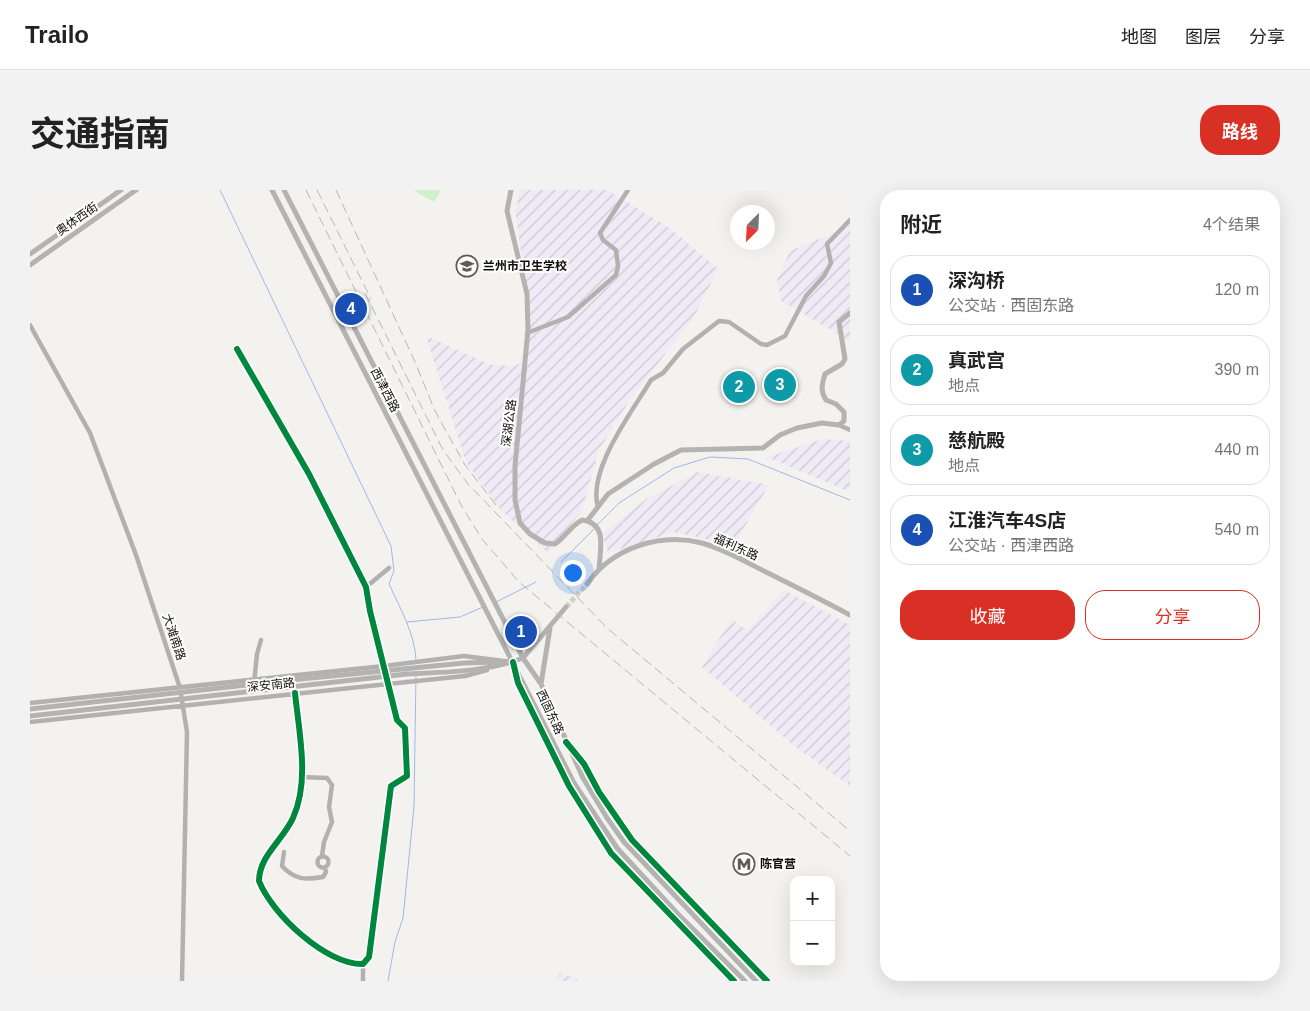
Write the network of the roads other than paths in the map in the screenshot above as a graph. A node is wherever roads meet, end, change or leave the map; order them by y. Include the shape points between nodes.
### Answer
1 (121, 190) edge
2 (136, 190) edge
3 (272, 190) edge
4 (284, 190) edge
5 (511, 190) edge
6 (628, 190) edge
7 (850, 220) edge
8 (30, 254) edge
9 (30, 265) edge
10 (850, 313) edge
11 (30, 325) edge
12 (527, 333) junction
13 (237, 349) dead end
14 (839, 425) junction
15 (850, 430) edge
16 (598, 507) junction
17 (587, 520) junction
18 (389, 568) dead end
19 (599, 569) junction
20 (587, 584) tunnel mouth
21 (366, 587) junction
22 (490, 594) joint
23 (480, 599) joint
24 (566, 607) tunnel mouth
25 (850, 615) edge
26 (551, 627) junction
27 (510, 631) junction
28 (540, 638) junction
29 (261, 640) dead end
30 (523, 658) junction
31 (512, 662) junction
32 (407, 669) junction
33 (385, 671) junction
34 (465, 673) junction
35 (254, 682) junction
36 (388, 684) junction
37 (541, 684) junction
38 (181, 690) junction
39 (295, 693) junction
40 (182, 702) junction
41 (30, 703) edge
42 (30, 709) edge
43 (30, 716) edge
44 (30, 722) edge
45 (566, 742) junction
46 (301, 777) junction
47 (284, 852) dead end
48 (322, 856) junction
49 (324, 867) junction
50 (363, 964) junction
51 (757, 970) junction
52 (751, 976) junction
53 (182, 981) edge
54 (363, 981) edge
55 (734, 981) edge
56 (745, 981) edge
57 (756, 981) edge
58 (767, 981) edge

1 - 8 main road, 奥体西街
2 - 9 main road, 奥体西街
3 - 23 main road, 西津西路
4 - 22 main road, 西津西路
5 - 12 main road, 深湖公路 via 508,212 527,294
6 - 12 street via 600,233 616,250 616,275 568,317
7 - 16 street via 827,244 831,263 806,296 785,336 767,345 761,344 730,322 719,322 682,349 663,373 651,380 606,452 595,498
10 - 14 main road via 839,322 845,359 826,374 822,385 826,400 844,412 844,421
11 - 38 street, 大滩南路 via 90,433 136,555
12 - 17 main road, 深湖公路 via 515,466 515,500 520,523 530,534 555,544 578,522
13 - 21 street via 309,474
14 - 15 street
14 - 16 main road via 822,423 797,428 780,435 763,448 681,450 608,494
16 - 17 main road
17 - 19 main road via 600,532
18 - 21 street
19 - 20 main road, 福利东路
19 - 25 main road, 福利东路 via 621,553 642,544 665,540 702,543
21 - 33 street
22 - 27 main road, 西固东路
23 - 31 main road, 西固东路
24 - 26 main road
26 - 28 main road
26 - 37 main road
27 - 28 main road via 524,640
27 - 30 main road, 西固东路
28 - 30 main road
29 - 35 street
30 - 31 main road
30 - 37 main road, 西固东路
31 - 32 main road, 深安南路
31 - 32 street, 深安南路 via 464,656
31 - 34 main road, 深安南路
31 - 55 street via 518,683 569,786 611,853
31 - 56 main road, 西固东路 via 574,783 618,848
32 - 33 main road, 深安南路
32 - 34 main road, 深安南路
33 - 35 main road, 深安南路
33 - 36 street
33 - 40 main road, 深安南路
34 - 36 street, 深安南路, bridge
35 - 38 main road, 深安南路
36 - 39 street, 深安南路
36 - 50 street via 397,720 405,728 407,776 391,786 370,957
37 - 45 main road, 西固东路
38 - 40 street, 大滩南路
38 - 41 street, 深安南路
38 - 42 main road, 深安南路
39 - 40 street, 深安南路
39 - 46 street via 303,766
40 - 43 main road, 深安南路
40 - 44 street, 深安南路
40 - 53 street, 大滩南路 via 187,732
45 - 51 street via 584,764 632,840
45 - 52 main road, 西固东路 via 602,810 624,842
46 - 48 street via 327,778 332,785 329,808 332,822
46 - 50 street via 292,819 262,863 259,881 273,907 299,934 318,948
47 - 49 street via 282,866 304,880 323,877
48 - 49 street via 318,863
48 - 49 street via 329,861
50 - 54 street
51 - 52 street
51 - 58 street
52 - 56 street
52 - 57 main road, 西固东路

